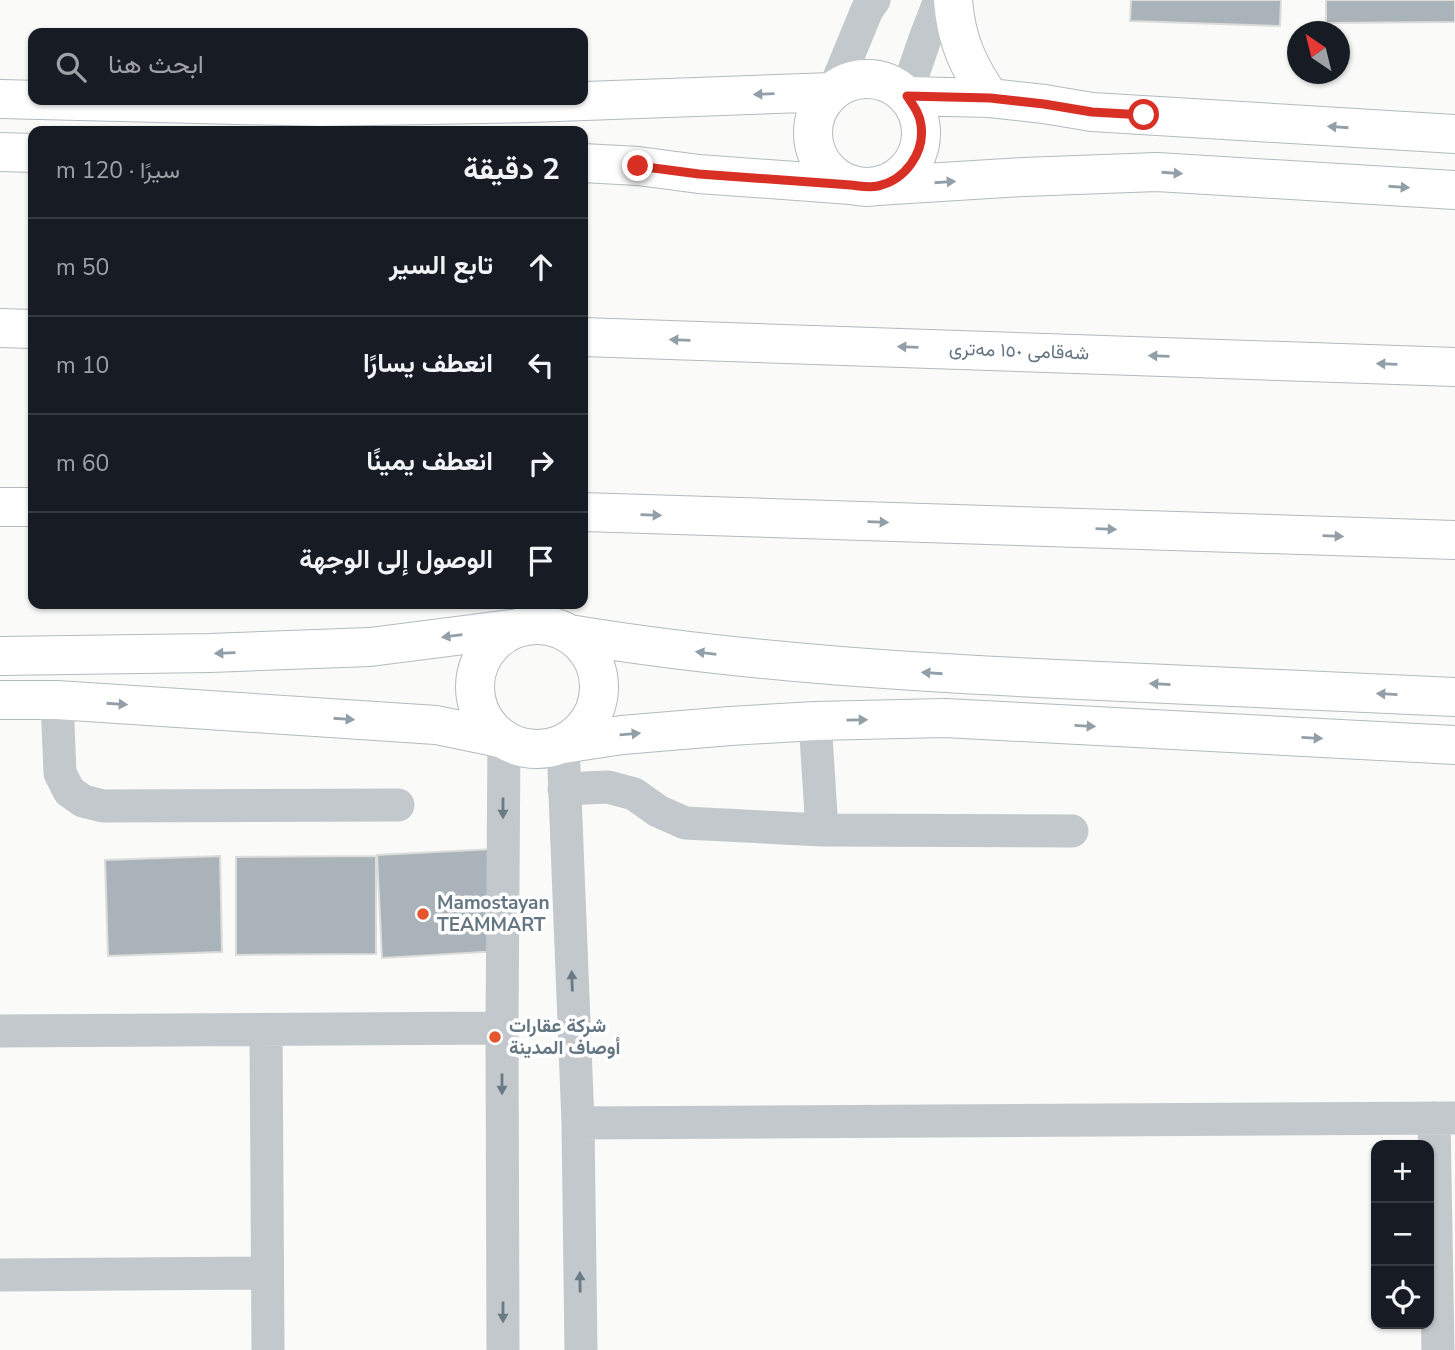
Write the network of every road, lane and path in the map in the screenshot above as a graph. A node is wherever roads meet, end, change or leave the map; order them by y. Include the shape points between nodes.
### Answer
1 (874, 0) edge
2 (940, 0) edge
3 (953, 0) edge
4 (833, 91) junction
5 (906, 95) junction
6 (990, 98) junction
7 (0, 99) edge
8 (28, 100) edge
9 (588, 101) edge
10 (240, 105) edge
11 (425, 105) edge
12 (1455, 134) edge
13 (0, 152) edge
14 (28, 153) edge
15 (588, 163) edge
16 (864, 185) junction
17 (1455, 190) edge
18 (0, 328) edge
19 (28, 329) edge
20 (588, 337) edge
21 (1455, 367) edge
22 (0, 507) edge
23 (28, 507) edge
24 (588, 512) edge
25 (1455, 540) edge
26 (519, 628) junction
27 (569, 634) junction
28 (0, 656) edge
29 (1455, 696) edge
30 (0, 700) edge
31 (57, 700) junction
32 (815, 721) junction
33 (504, 739) junction
34 (563, 744) junction
35 (1455, 746) edge
36 (565, 789) junction
37 (398, 805) dead end
38 (822, 830) junction
39 (1072, 831) dead end
40 (502, 1028) junction
41 (266, 1030) junction
42 (0, 1031) edge
43 (1445, 1118) edge
44 (578, 1123) junction
45 (267, 1273) junction
46 (0, 1275) edge
47 (268, 1350) edge
48 (503, 1350) edge
49 (581, 1350) edge
50 (1438, 1350) edge

1 - 4 street
2 - 5 street
3 - 6 main road via 964,54
4 - 5 main road via 848,82 870,79 893,85
4 -> 9 main road
4 - 16 main road via 814,119 816,152 836,177
5 - 6 main road
5 - 16 main road via 921,125 916,158 893,181
12 -> 6 main road via 1092,112
8 -> 7 main road
11 -> 10 main road
13 - 14 main road
15 - 16 main road
16 -> 17 main road via 1157,172
18 - 19 main road
21 -> 20 main road, شەقامی ١٥٠ مەتری
22 - 23 main road
24 -> 25 main road
26 - 27 main road via 554,627
26 -> 28 main road via 370,647
26 - 33 main road via 487,651 475,689 479,709
29 -> 27 main road via 946,674 764,660
27 - 34 main road via 594,662 598,700 591,718
30 - 31 main road
31 -> 33 main road via 436,725
31 - 37 street via 60,773 69,791 82,801 103,806
34 -> 32 main road via 622,735
32 -> 35 main road via 945,718
32 - 38 street
33 - 34 main road via 533,749
33 -> 40 street
34 - 36 street
36 - 38 street via 608,787 634,794 685,823
44 -> 36 street
38 - 39 street
40 - 41 street
40 -> 48 street
41 - 42 street
41 - 45 street
43 - 44 street
43 - 50 street
49 -> 44 street
45 - 46 street
45 - 47 street

